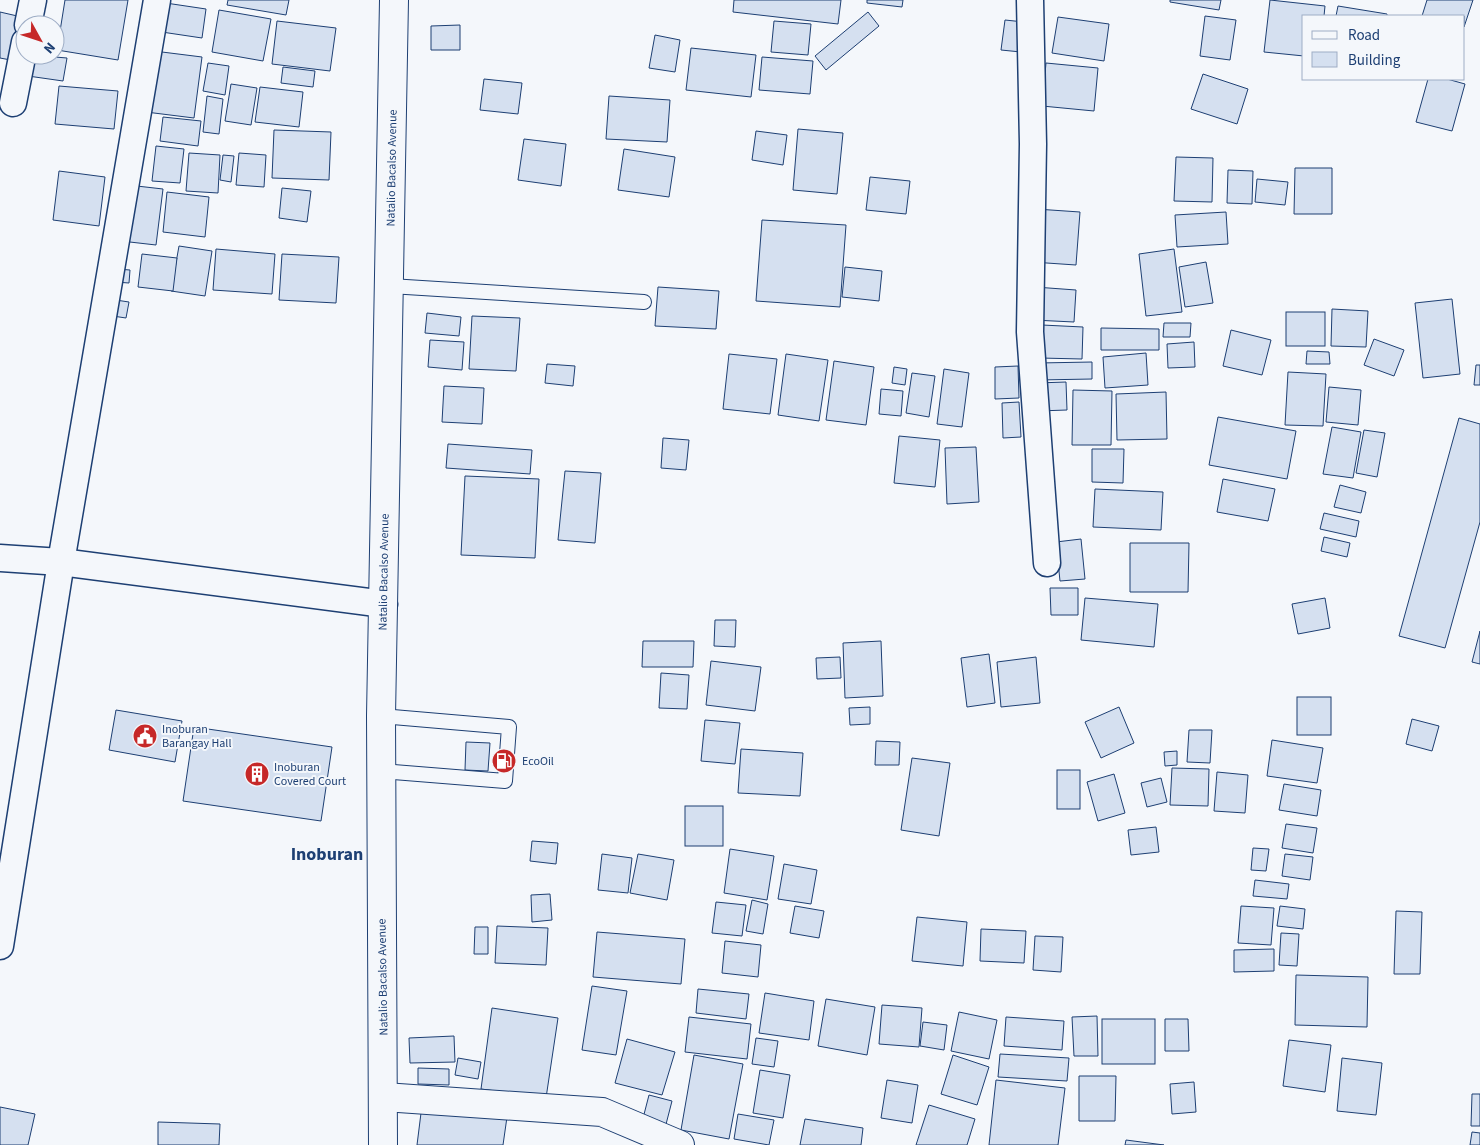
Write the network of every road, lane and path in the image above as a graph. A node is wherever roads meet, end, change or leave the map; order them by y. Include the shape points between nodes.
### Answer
1 (33, 0) edge
2 (157, 0) edge
3 (394, 0) edge
4 (1030, 0) edge
5 (30, 15) edge
6 (20, 65) edge
7 (13, 103) dead end
8 (390, 286) junction
9 (644, 302) dead end
10 (0, 558) edge
11 (61, 562) junction
12 (1047, 563) dead end
13 (384, 604) junction
14 (381, 716) junction
15 (381, 771) junction
16 (0, 946) edge
17 (384, 1096) junction
18 (383, 1145) edge
19 (680, 1145) edge

1 - 5 street
2 - 11 street
3 - 8 main road, Natalio Bacalso Avenue
4 - 12 street via 1033,144 1030,332
6 - 7 street
8 - 9 lane
8 - 13 main road, Natalio Bacalso Avenue
10 - 11 street
11 - 13 street
11 - 16 street
13 - 14 main road, Natalio Bacalso Avenue
14 - 15 main road, Natalio Bacalso Avenue
14 - 15 lane via 510,727 505,781
15 - 17 main road, Natalio Bacalso Avenue
17 - 18 main road, Natalio Bacalso Avenue
17 - 19 main road via 602,1112

